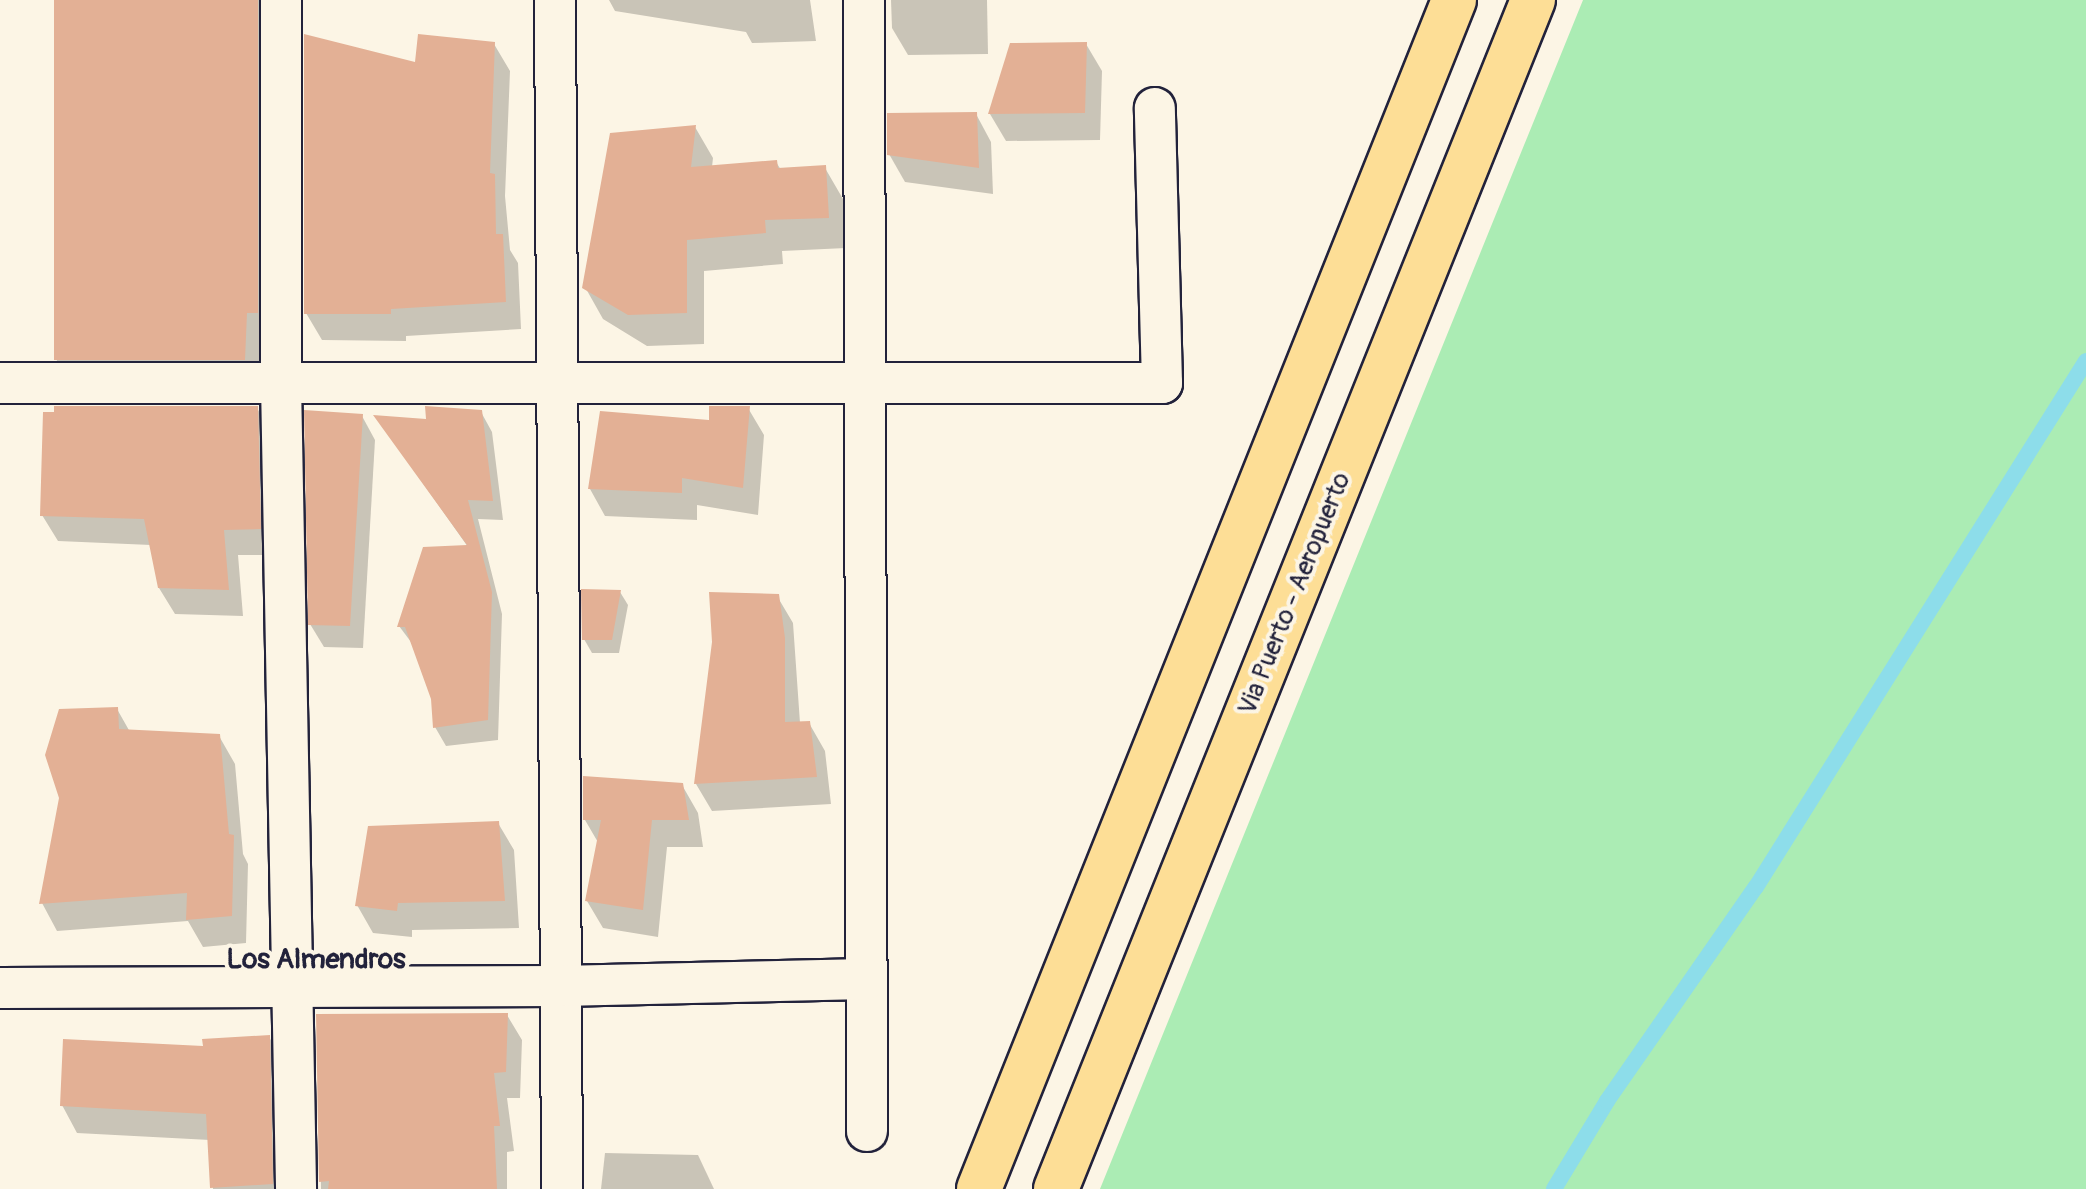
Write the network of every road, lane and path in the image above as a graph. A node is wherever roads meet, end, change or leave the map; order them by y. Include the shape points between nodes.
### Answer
1 (281, 0) edge
2 (555, 0) edge
3 (864, 0) edge
4 (1454, 0) edge
5 (1533, 0) edge
6 (1155, 108) dead end
7 (554, 380) junction
8 (867, 381) junction
9 (0, 383) edge
10 (281, 383) junction
11 (866, 979) junction
12 (294, 986) junction
13 (560, 986) junction
14 (0, 988) edge
15 (867, 1131) dead end
16 (296, 1189) edge
17 (562, 1189) edge
18 (979, 1189) edge
19 (1056, 1189) edge

1 - 10 street
2 - 7 street
3 - 8 street
4 - 18 main road
5 - 19 main road, Via Puerto - Aeropuerto
6 - 8 street via 1162,383
7 - 8 street
7 - 10 street
7 - 13 street
8 - 11 street
9 - 10 street
10 - 12 street
11 - 13 street
11 - 15 street
12 - 13 street
12 - 14 street
12 - 16 street
13 - 17 street

